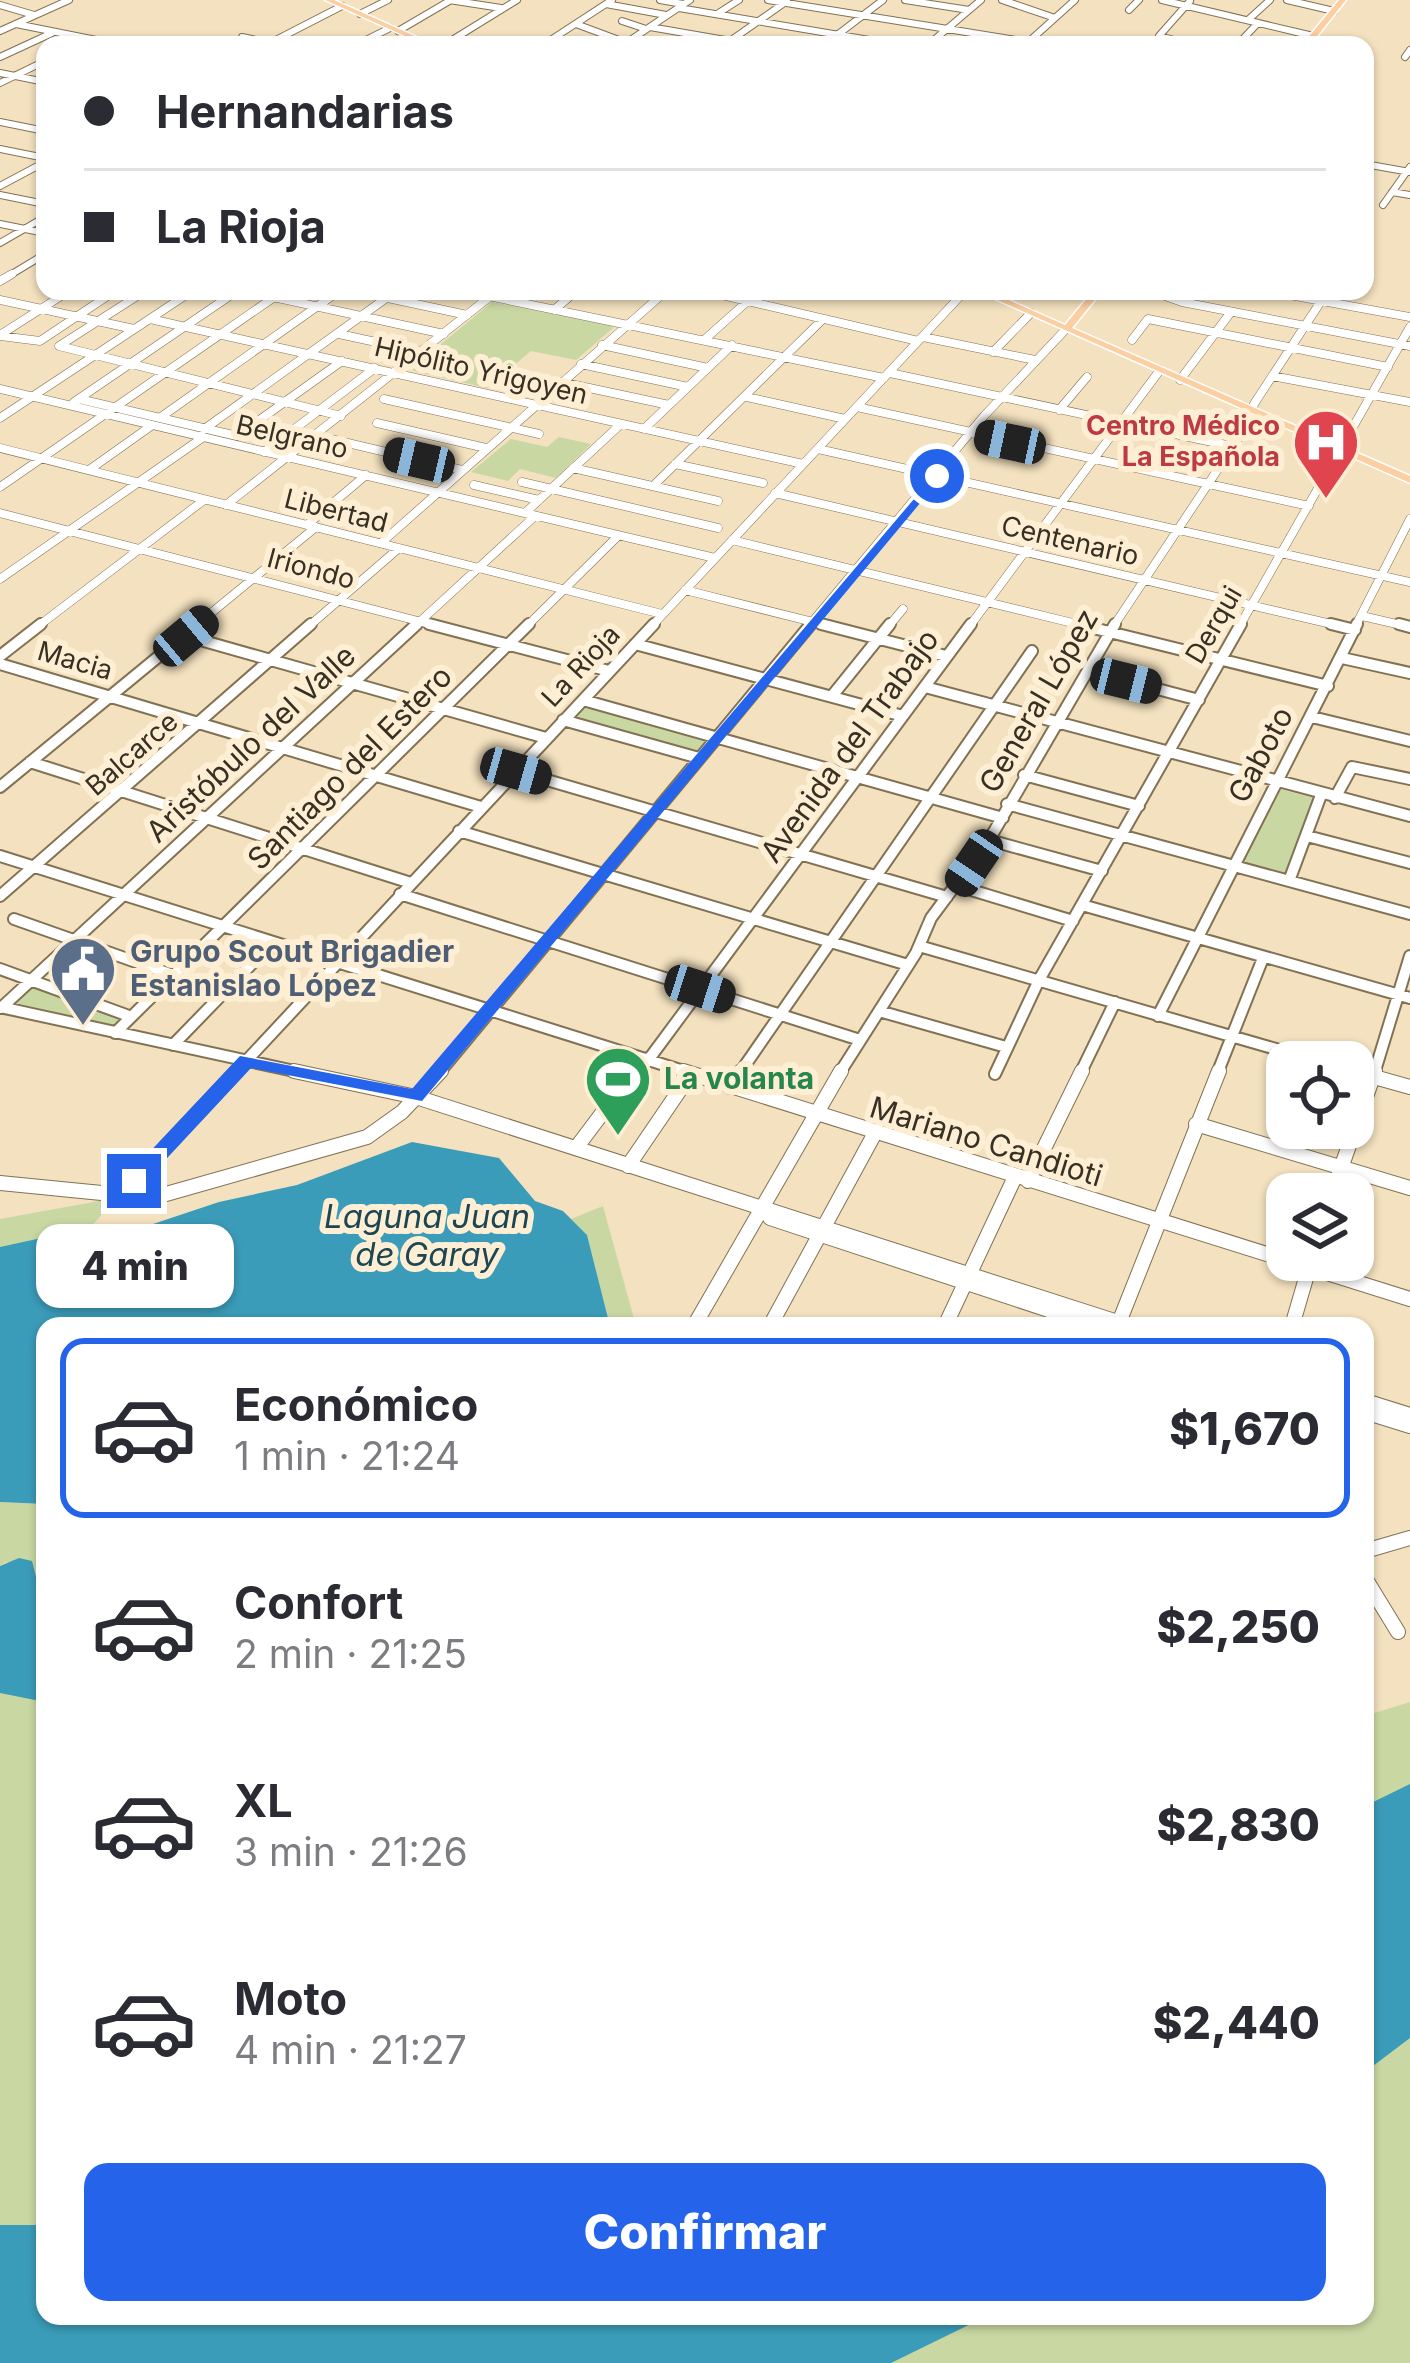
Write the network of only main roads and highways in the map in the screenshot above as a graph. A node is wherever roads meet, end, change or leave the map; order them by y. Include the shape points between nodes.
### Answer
1 (1343, 0) edge
2 (334, 2) edge
3 (410, 36) edge
4 (1313, 36) edge
5 (1005, 300) edge
6 (1089, 300) edge
7 (1090, 300) edge
8 (1034, 314) junction
9 (1074, 316) junction
10 (1067, 328) junction
11 (1410, 480) edge

1 - 4 main road
2 - 3 main road
5 - 8 main road
6 - 9 main road
7 - 10 main road
8 - 9 main road
8 - 10 main road
9 - 10 main road
10 - 11 main road

